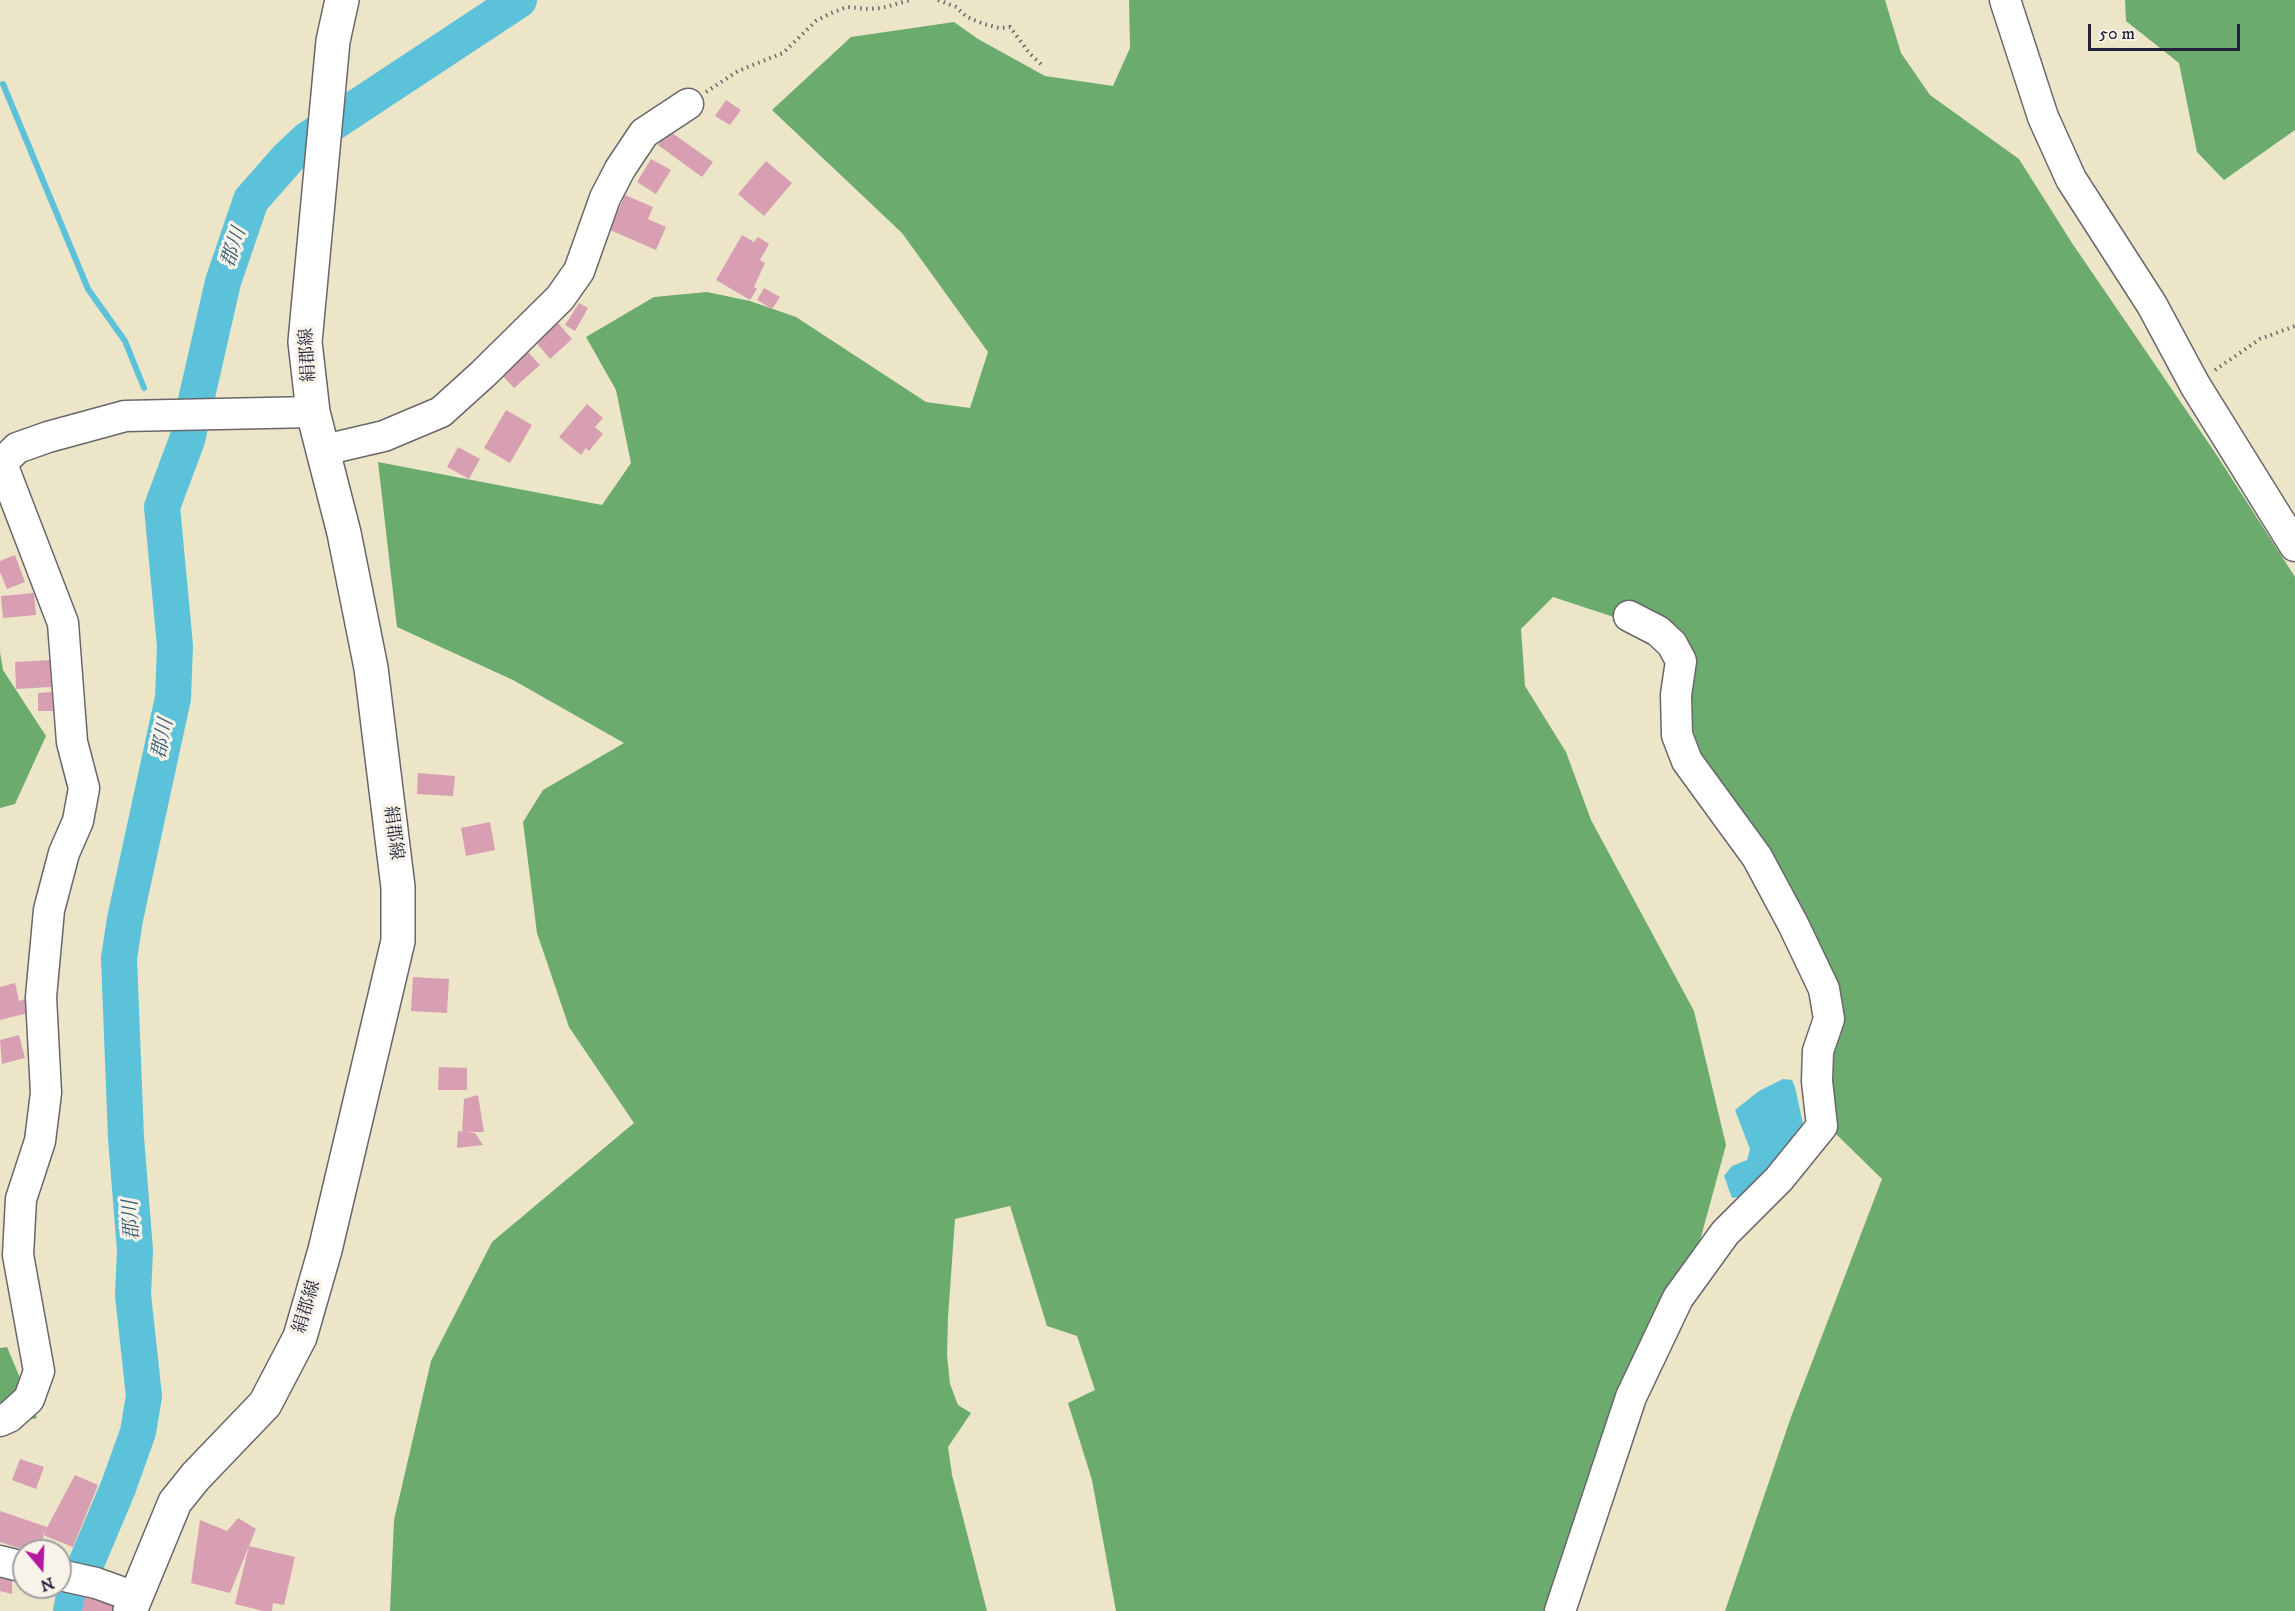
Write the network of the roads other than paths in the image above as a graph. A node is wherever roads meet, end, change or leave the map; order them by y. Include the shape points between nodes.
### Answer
1 (342, 0) edge
2 (2005, 0) edge
3 (688, 104) road end
4 (313, 412) junction
5 (324, 450) junction
6 (2, 460) edge
7 (2295, 546) edge
8 (1629, 616) dead end
9 (3, 1424) edge
10 (75, 1579) edge
11 (133, 1604) edge
12 (1560, 1611) edge

1 - 4 main road, 絹郡線 via 333,41 305,342
2 - 7 street via 2043,117 2071,179 2152,305
3 - 5 street via 644,133 605,198 579,271 560,298 483,374 441,412 384,436
4 - 5 main road, 絹郡線
4 - 6 street via 125,417 48,437 17,448
5 - 11 main road, 絹郡線 via 371,668 398,887 398,940 325,1250 300,1336 266,1404 175,1502
6 - 9 street via 63,623 72,742 84,788 78,821 64,853 50,910 41,997 46,1093 40,1141 21,1199 18,1255 39,1371 30,1399
8 - 12 street via 1658,631 1672,644 1681,661 1676,695 1677,735 1688,761 1756,857 1794,924 1824,989 1829,1019 1818,1051 1817,1081 1822,1126 1779,1179 1725,1233 1678,1298 1631,1397
10 - 11 street

